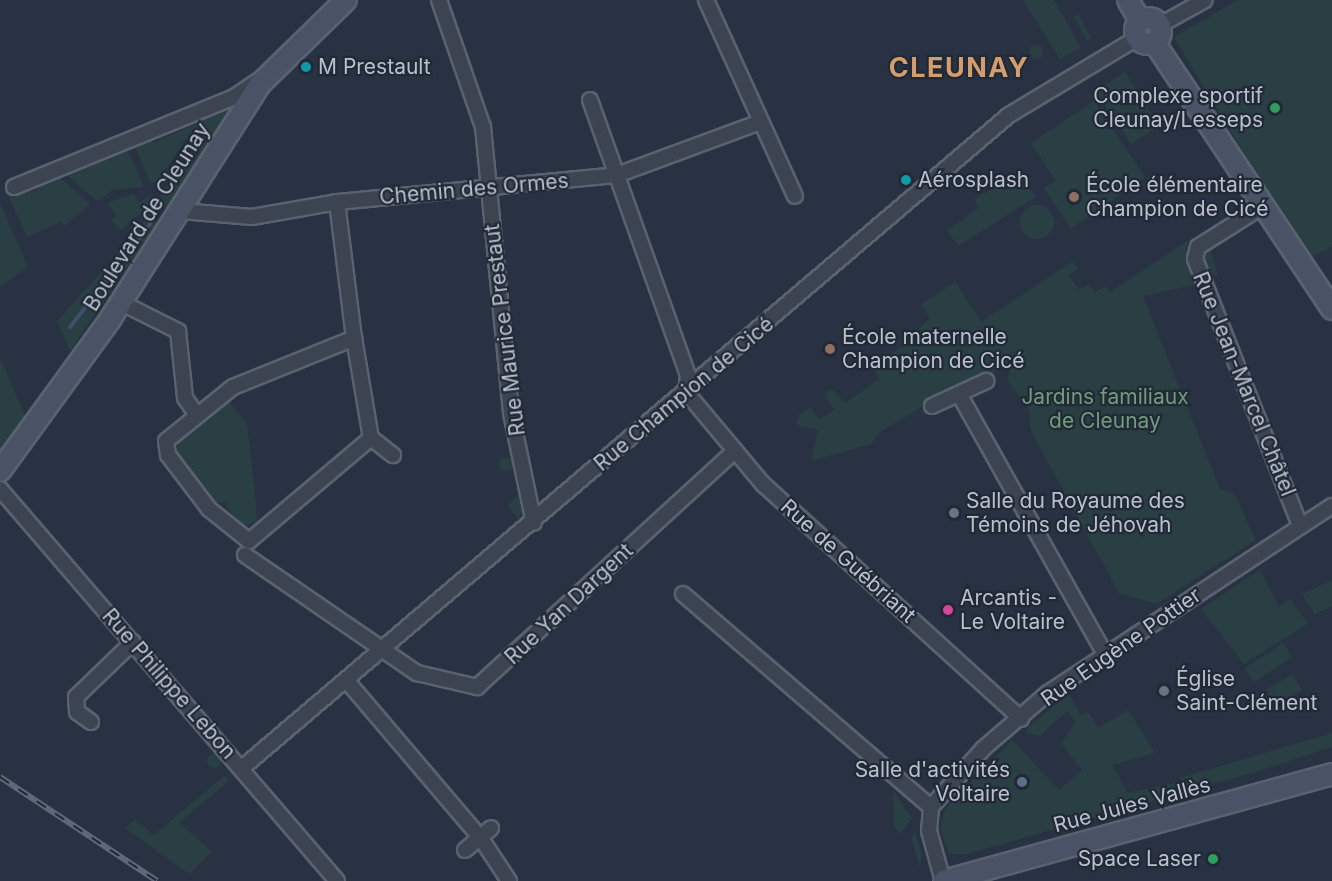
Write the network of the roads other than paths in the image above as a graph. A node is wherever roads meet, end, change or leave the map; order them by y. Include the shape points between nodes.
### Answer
1 (346, 0) edge
2 (440, 0) edge
3 (706, 0) edge
4 (1128, 0) edge
5 (1205, 0) edge
6 (1148, 32) junction
7 (268, 73) junction
8 (590, 100) dead end
9 (760, 122) junction
10 (617, 175) junction
11 (14, 187) dead end
12 (489, 187) junction
13 (795, 196) dead end
14 (337, 202) junction
15 (1263, 206) junction
16 (181, 211) junction
17 (122, 303) junction
18 (1332, 309) edge
19 (354, 338) junction
20 (986, 381) dead end
21 (687, 392) junction
22 (959, 394) junction
23 (932, 406) dead end
24 (197, 415) junction
25 (371, 438) junction
26 (735, 451) junction
27 (393, 455) dead end
28 (0, 471) edge
29 (0, 489) edge
30 (1332, 506) edge
31 (534, 523) junction
32 (1300, 526) junction
33 (245, 555) dead end
34 (683, 594) dead end
35 (132, 642) junction
36 (384, 650) junction
37 (1105, 654) junction
38 (346, 681) junction
39 (1021, 719) junction
40 (91, 722) dead end
41 (242, 768) junction
42 (1332, 774) edge
43 (931, 807) junction
44 (486, 833) junction
45 (465, 850) dead end
46 (336, 881) edge
47 (509, 881) edge
48 (944, 881) edge

1 - 7 main road, Boulevard de Cleunay
2 - 12 street, Rue Maurice Prestaut via 483,127
3 - 9 street
4 - 6 main road
5 - 6 street, Rue Champion de Cicé
6 - 15 main road
6 - 21 street, Rue Champion de Cicé via 1009,115
7 - 11 street via 234,97
7 - 16 main road, Boulevard de Cleunay
8 - 10 street
9 - 10 street, Chemin des Ormes
9 - 13 street
10 - 12 street, Chemin des Ormes
10 - 21 street via 688,375
12 - 14 street, Chemin des Ormes
12 - 31 street, Rue Maurice Prestaut via 511,413
14 - 16 street, Chemin des Ormes via 252,217
14 - 19 street
15 - 18 main road
15 - 32 street, Rue Jean-Marcel Châtel via 1198,247 1195,259
16 - 17 main road, Boulevard de Cleunay
17 - 24 street via 178,331 185,398
17 - 28 main road, Boulevard de Cleunay
19 - 24 street via 233,387
19 - 25 street
20 - 22 street
21 - 26 street, Rue de Guébriant
21 - 31 street, Rue Champion de Cicé
22 - 23 street
22 - 37 street
24 - 25 street via 166,441 168,455 209,509 249,541
25 - 27 street
26 - 36 street, Rue Yan Dargent via 480,686 417,673
26 - 39 street, Rue de Guébriant via 763,484
29 - 35 street, Rue Philippe Lebon
30 - 32 street, Rue Eugène Pottier
31 - 36 street, Rue Champion de Cicé
32 - 37 street, Rue Eugène Pottier
33 - 36 street
34 - 43 street
35 - 40 street via 76,697 76,712
35 - 41 street, Rue Philippe Lebon
36 - 38 street, Rue Champion de Cicé
37 - 39 street, Rue Eugène Pottier via 1048,693
38 - 41 street, Rue Champion de Cicé
38 - 44 street
39 - 43 street, Rue Eugène Pottier via 984,748
41 - 46 street, Rue Philippe Lebon
42 - 48 main road, Rue Jules Vallès
43 - 48 street via 928,831
44 - 45 street
44 - 47 street

